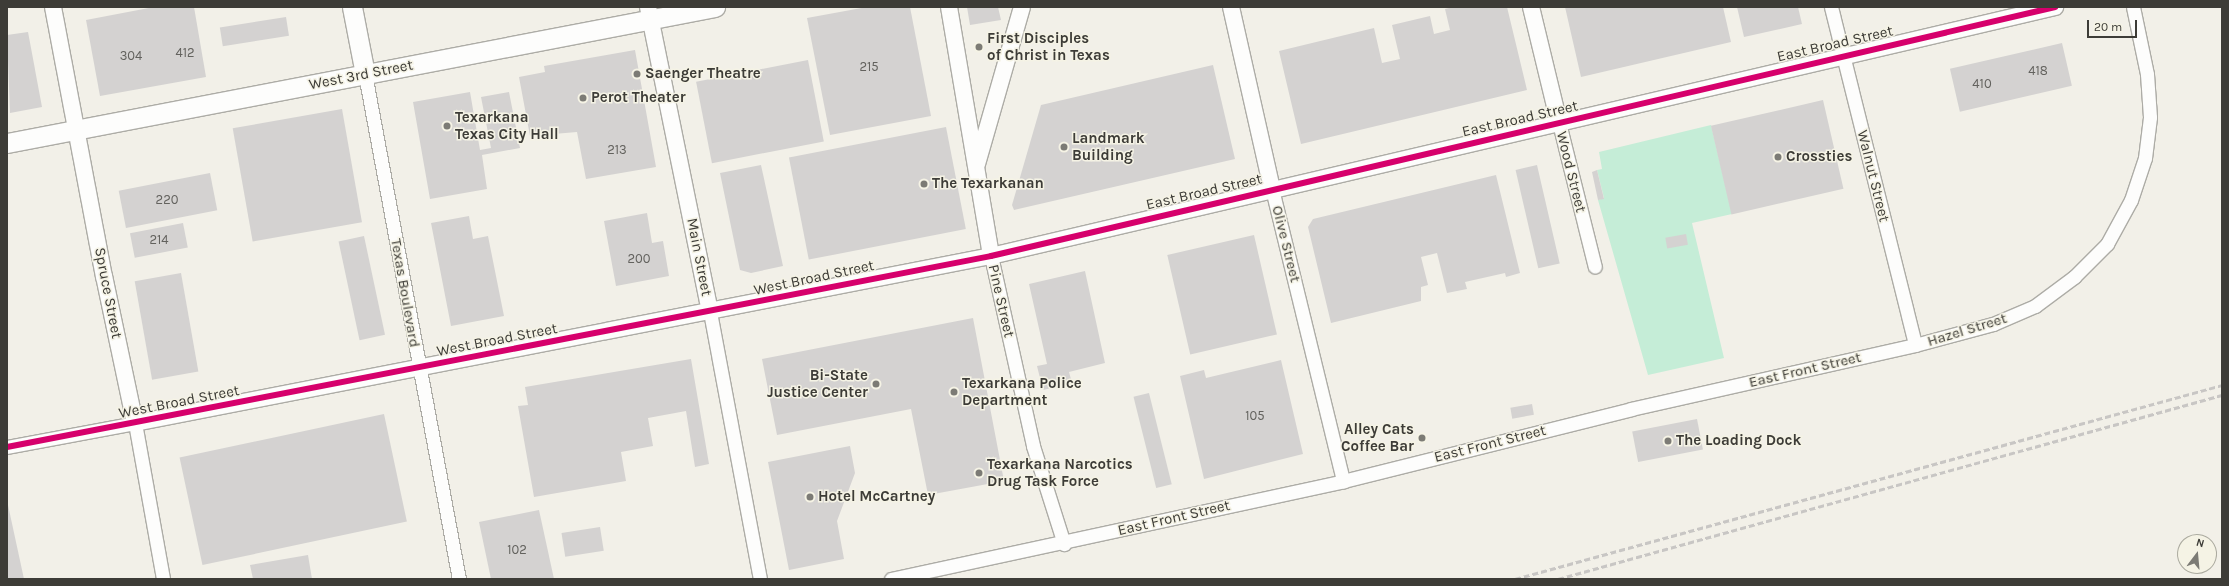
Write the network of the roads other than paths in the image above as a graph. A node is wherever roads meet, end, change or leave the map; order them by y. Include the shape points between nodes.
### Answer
1 (53, 7) edge
2 (352, 7) edge
3 (715, 7) edge
4 (949, 7) edge
5 (1022, 7) edge
6 (1231, 7) edge
7 (1531, 7) edge
8 (1831, 7) edge
9 (2055, 7) edge
10 (2133, 7) edge
11 (650, 13) edge
12 (1843, 55) junction
13 (365, 74) junction
14 (1559, 123) junction
15 (77, 130) junction
16 (7, 143) edge
17 (975, 172) junction
18 (1272, 189) junction
19 (991, 256) junction
20 (1595, 267) dead end
21 (710, 312) junction
22 (1915, 345) junction
23 (418, 368) junction
24 (135, 423) junction
25 (7, 448) edge
26 (1343, 480) junction
27 (1064, 544) junction
28 (163, 579) edge
29 (459, 579) edge
30 (760, 579) edge
31 (890, 579) edge

1 - 15 street, Spruce Street
2 - 13 main road, Texas Boulevard
3 - 11 main road, West 3rd Street
4 - 17 street, Pine Street
5 - 17 street
6 - 18 street, Olive Street
7 - 14 street, Wood Street
8 - 12 street, Walnut Street
9 - 12 street, East Broad Street
10 - 22 street, Hazel Street via 2147,74 2150,117 2145,158 2131,200 2107,244 2074,278 2035,306 1993,324
11 - 13 main road, West 3rd Street
11 - 21 street, Main Street
12 - 14 street, East Broad Street
12 - 22 street, Walnut Street
13 - 15 main road, West 3rd Street
13 - 23 street, Texas Boulevard
14 - 18 street, East Broad Street
14 - 20 street, Wood Street
15 - 16 main road, West 3rd Street
15 - 24 street, Spruce Street
17 - 19 street, Pine Street
18 - 19 street, East Broad Street
18 - 26 street, Olive Street
19 - 21 street, West Broad Street
19 - 27 street, Pine Street via 1034,446
21 - 23 street, West Broad Street
21 - 30 street, Main Street
22 - 26 street, East Front Street via 1631,409
23 - 24 street, West Broad Street
23 - 29 street, Texas Boulevard
24 - 25 street, West Broad Street
24 - 28 street, Spruce Street
26 - 27 street, East Front Street
27 - 31 street, East Front Street

